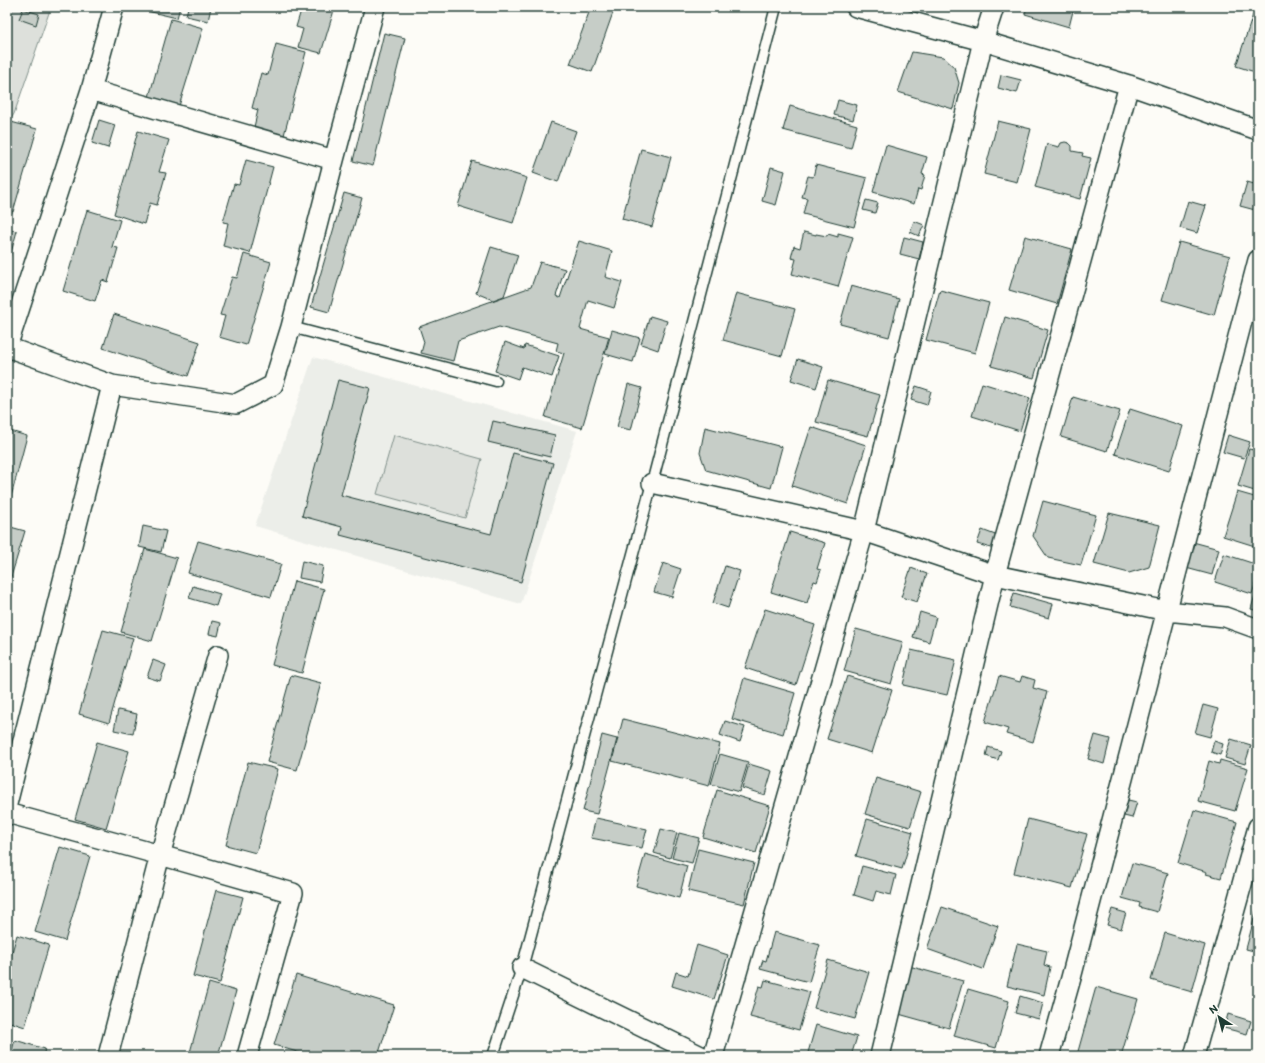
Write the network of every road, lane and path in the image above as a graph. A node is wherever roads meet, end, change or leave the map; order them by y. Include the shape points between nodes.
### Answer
1 (114, 7) edge
2 (375, 7) edge
3 (776, 7) edge
4 (856, 7) edge
5 (994, 7) edge
6 (983, 41) junction
7 (1128, 85) junction
8 (91, 90) junction
9 (1258, 130) edge
10 (334, 160) junction
11 (1258, 260) edge
12 (291, 327) junction
13 (7, 347) edge
14 (496, 381) dead end
15 (112, 385) junction
16 (652, 483) junction
17 (864, 531) junction
18 (995, 574) junction
19 (1167, 611) junction
20 (1258, 629) edge
21 (218, 655) dead end
22 (14, 745) edge
23 (7, 804) edge
24 (7, 814) edge
25 (1258, 827) edge
26 (160, 854) junction
27 (522, 968) junction
28 (108, 1056) edge
29 (248, 1056) edge
30 (493, 1056) edge
31 (701, 1056) edge
32 (713, 1056) edge
33 (880, 1056) edge
34 (1049, 1056) edge
35 (1194, 1056) edge

1 - 8 street
2 - 10 street
3 - 16 lane
4 - 6 street
5 - 6 street
6 - 7 street
6 - 17 street
7 - 9 street
7 - 18 street
8 - 10 street
8 - 13 street
10 - 12 street
11 - 19 street
12 - 14 lane
12 - 15 street via 273,385 236,404
13 - 15 street
15 - 22 street
16 - 17 street
16 - 27 lane
17 - 18 street
17 - 32 street
18 - 19 street
18 - 33 street
19 - 20 street via 1225,617
19 - 34 street
21 - 26 street
22 - 23 street
24 - 26 street
25 - 35 street
26 - 28 street
26 - 29 street via 293,893
27 - 30 lane
27 - 31 street

